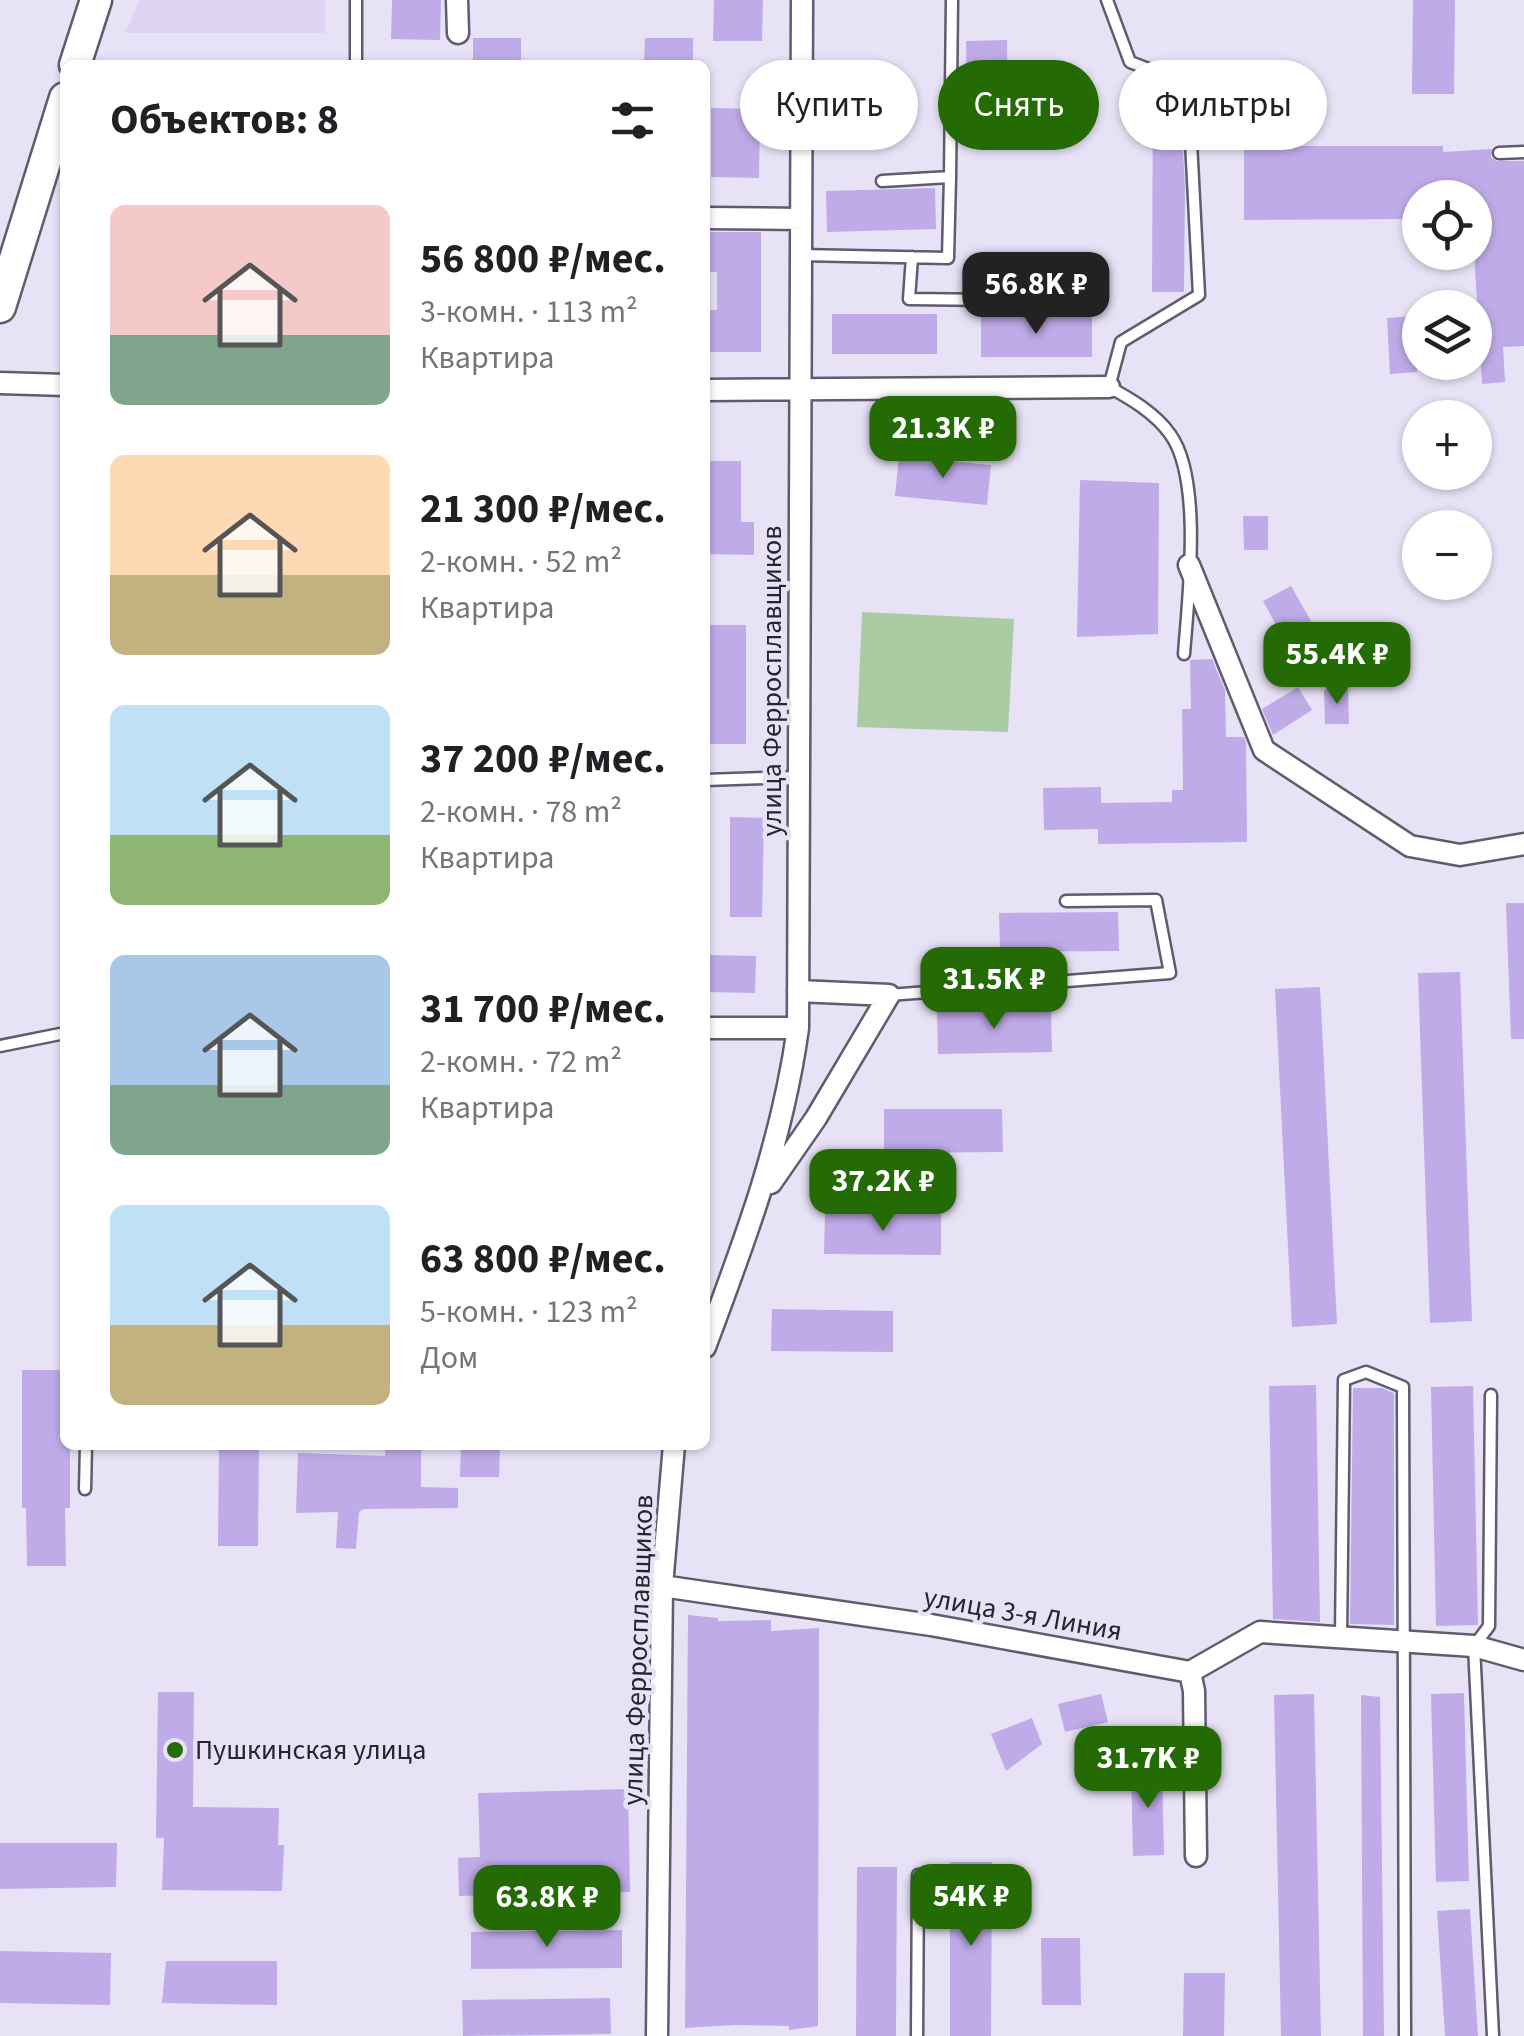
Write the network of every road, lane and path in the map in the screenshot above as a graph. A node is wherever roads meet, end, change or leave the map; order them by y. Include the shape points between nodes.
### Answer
1 (96, 0) edge
2 (356, 0) edge
3 (457, 0) edge
4 (802, 0) edge
5 (952, 0) edge
6 (1107, 0) edge
7 (458, 33) dead end
8 (77, 60) edge
9 (356, 60) edge
10 (60, 114) edge
11 (1500, 152) dead end
12 (1524, 152) edge
13 (950, 177) junction
14 (882, 181) dead end
15 (710, 218) edge
16 (801, 219) junction
17 (800, 255) junction
18 (912, 258) junction
19 (996, 300) dead end
20 (0, 307) edge
21 (0, 383) edge
22 (60, 386) edge
23 (1109, 387) junction
24 (710, 390) edge
25 (800, 390) junction
26 (1189, 565) junction
27 (1184, 654) dead end
28 (799, 777) junction
29 (710, 780) edge
30 (1524, 844) edge
31 (1066, 901) dead end
32 (798, 991) junction
33 (889, 995) junction
34 (710, 1028) edge
35 (798, 1028) junction
36 (60, 1034) edge
37 (0, 1046) edge
38 (761, 1198) junction
39 (710, 1335) edge
40 (1491, 1395) dead end
41 (86, 1450) edge
42 (674, 1450) edge
43 (85, 1489) dead end
44 (662, 1586) junction
45 (1341, 1638) junction
46 (1403, 1642) junction
47 (1474, 1646) junction
48 (1524, 1660) edge
49 (1190, 1672) junction
50 (1196, 1856) dead end
51 (918, 1875) dead end
52 (657, 2036) edge
53 (917, 2036) edge
54 (1404, 2036) edge
55 (1493, 2036) edge

1 - 8 main road
2 - 9 lane
3 - 7 street
4 - 16 street, улица Ферросплавщиков
5 - 13 lane
6 - 23 lane via 1130,62 1188,84 1198,295 1122,342
10 - 20 main road
11 - 12 lane
13 - 14 lane
13 - 18 lane via 948,258
15 - 16 street
16 - 17 street, улица Ферросплавщиков
17 - 18 lane
17 - 25 street, улица Ферросплавщиков
18 - 19 lane via 909,299
21 - 22 street
23 - 25 street
23 - 26 lane via 1171,435 1186,474
24 - 25 street
25 - 28 street, улица Ферросплавщиков
26 - 27 lane
26 - 30 street via 1264,750 1410,846 1460,856
28 - 29 lane
28 - 32 street, улица Ферросплавщиков
31 - 33 lane via 1156,900 1170,973
32 - 33 street
32 - 35 street, улица Ферросплавщиков
33 - 38 street
34 - 35 street
35 - 38 street, улица Ферросплавщиков
36 - 37 lane
38 - 39 street, улица Ферросплавщиков
40 - 47 lane via 1489,1626
41 - 43 lane
42 - 44 street, улица Ферросплавщиков
44 - 49 street, улица 3-я Линия
44 - 52 street, улица Ферросплавщиков
45 - 46 street
45 - 46 lane via 1344,1380 1366,1372 1403,1387
45 - 49 street via 1260,1632
46 - 47 street
46 - 54 lane
47 - 48 street
47 - 55 lane
49 - 50 street
51 - 53 lane

